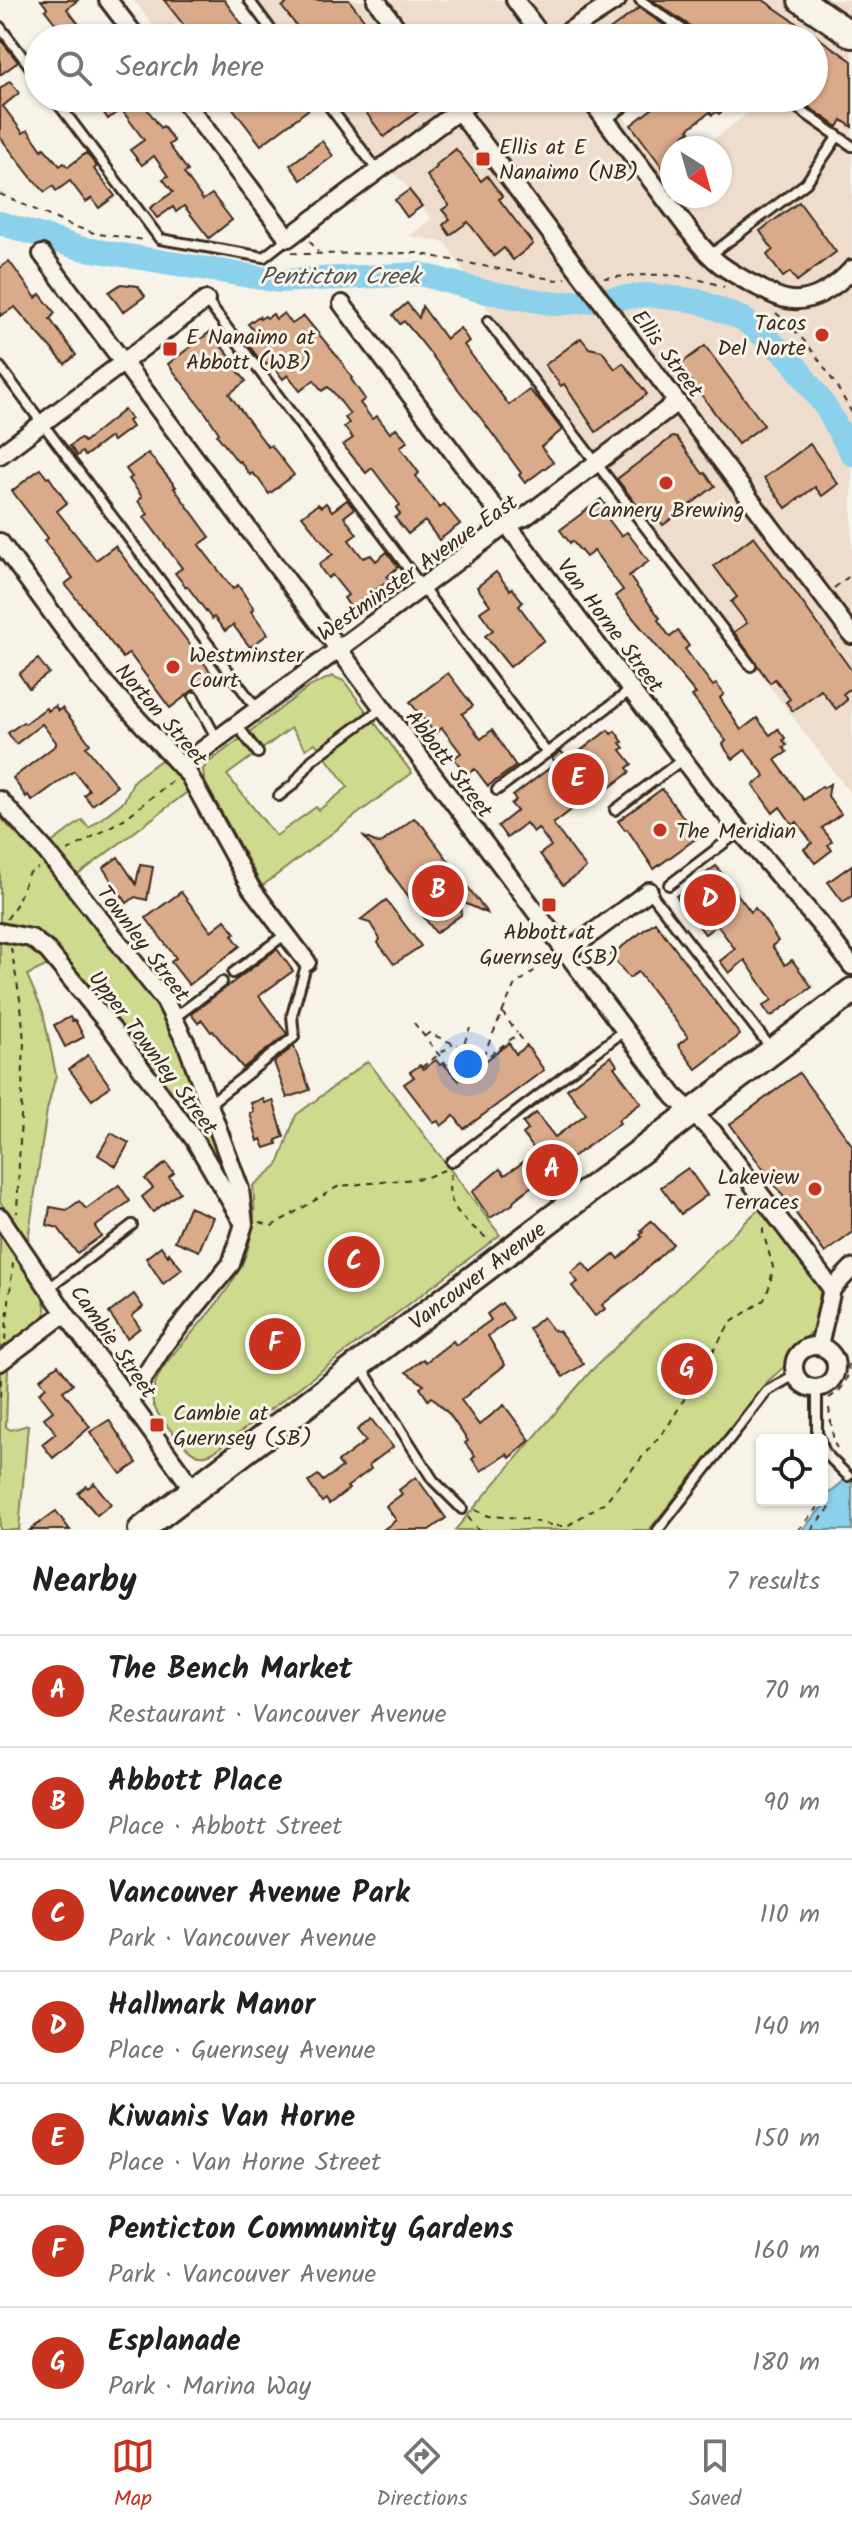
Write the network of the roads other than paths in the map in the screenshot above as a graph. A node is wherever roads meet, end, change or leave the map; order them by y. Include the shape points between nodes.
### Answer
1 (108, 0) edge
2 (249, 0) edge
3 (376, 0) edge
4 (515, 0) edge
5 (617, 0) edge
6 (640, 0) edge
7 (801, 0) edge
8 (126, 24) edge
9 (267, 24) edge
10 (394, 24) edge
11 (533, 24) edge
12 (580, 24) edge
13 (675, 24) edge
14 (0, 27) edge
15 (852, 35) edge
16 (24, 59) edge
17 (65, 112) edge
18 (193, 112) edge
19 (334, 112) edge
20 (445, 112) edge
21 (460, 112) edge
22 (600, 112) edge
23 (617, 112) edge
24 (803, 112) edge
25 (606, 120) junction
26 (838, 136) junction
27 (852, 146) edge
28 (378, 171) junction
29 (288, 238) junction
30 (42, 254) dead end
31 (708, 256) junction
32 (852, 269) edge
33 (206, 300) joint
34 (342, 304) dead end
35 (488, 321) dead end
36 (123, 363) junction
37 (0, 367) edge
38 (677, 402) junction
39 (43, 423) junction
40 (0, 455) edge
41 (596, 464) junction
42 (507, 524) junction
43 (0, 542) edge
44 (422, 587) junction
45 (852, 635) edge
46 (337, 649) junction
47 (751, 666) dead end
48 (632, 690) junction
49 (194, 697) dead end
50 (382, 708) junction
51 (257, 709) junction
52 (236, 724) junction
53 (217, 739) junction
54 (258, 753) dead end
55 (547, 753) junction
56 (683, 759) junction
57 (183, 768) junction
58 (497, 790) dead end
59 (279, 796) dead end
60 (0, 800) edge
61 (615, 810) dead end
62 (740, 831) junction
63 (669, 885) dead end
64 (649, 891) joint
65 (5, 934) edge
66 (286, 934) junction
67 (565, 950) junction
68 (307, 962) joint
69 (852, 966) edge
70 (233, 973) dead end
71 (222, 982) dead end
72 (852, 991) edge
73 (174, 1018) junction
74 (625, 1030) junction
75 (773, 1051) junction
76 (209, 1104) junction
77 (692, 1112) junction
78 (451, 1162) dead end
79 (0, 1217) edge
80 (243, 1220) junction
81 (132, 1225) dead end
82 (852, 1268) edge
83 (49, 1288) junction
84 (832, 1289) junction
85 (65, 1313) junction
86 (819, 1346) junction
87 (1, 1361) edge
88 (359, 1364) junction
89 (796, 1374) junction
90 (817, 1388) junction
91 (129, 1401) junction
92 (817, 1434) edge
93 (828, 1453) edge
94 (848, 1476) dead end
95 (193, 1489) junction
96 (462, 1509) road end
97 (141, 1530) edge
98 (658, 1530) edge

1 - 8 street
2 - 9 lane
3 - 10 street
4 - 11 street
5 - 12 street
6 - 13 lane
7 - 15 street
14 - 16 lane
17 - 29 lane via 160,239 264,257
18 - 29 street
19 - 28 lane
20 - 28 street
21 - 38 street, Ellis Street
22 - 25 street
23 - 25 lane
24 - 26 lane
25 - 31 street
26 - 27 lane
26 - 31 lane via 806,183
28 - 29 street
30 - 36 street, Abbott Street
31 - 32 street via 787,300 820,294
33 - 36 street
33 - 44 lane
34 - 42 street, Van Horne Street
35 - 41 lane
36 - 39 street
36 - 46 street, Abbott Street
37 - 39 lane
38 - 41 street, Westminster Avenue East
38 - 45 street, Ellis Street
39 - 40 street
39 - 51 lane
41 - 42 street, Westminster Avenue East via 525,517
41 - 47 lane
42 - 44 street, Westminster Avenue East
42 - 48 street, Van Horne Street
43 - 57 street, Norton Street via 99,677
44 - 46 street, Westminster Avenue East
44 - 55 lane
46 - 50 street, Abbott Street
46 - 51 street, Westminster Avenue East
48 - 55 lane
48 - 56 street, Van Horne Street
49 - 53 lane
50 - 59 lane via 312,760
50 - 67 street, Abbott Street
51 - 52 street, Westminster Avenue East
52 - 53 street, Westminster Avenue East
52 - 54 lane
53 - 57 street, Westminster Avenue East
55 - 58 lane
56 - 61 lane
56 - 62 street, Van Horne Street
57 - 66 street, Norton Street via 251,888
60 - 73 street, Townley Street
62 - 63 lane
62 - 69 street, Van Horne Street
64 - 67 street
64 - 75 lane
65 - 80 street, Upper Townley Street via 31,938 48,951 194,1139
66 - 68 street, Norton Street
66 - 70 lane
67 - 74 street, Abbott Street
68 - 76 lane via 292,1015 294,1037
71 - 73 lane
72 - 75 street, Vancouver Avenue
73 - 76 street, Townley Street
74 - 77 street, Abbott Street
74 - 78 lane
75 - 77 street, Vancouver Avenue
76 - 80 street, Townley Street via 240,1189
77 - 84 street, Abbott Street via 713,1132
77 - 88 street, Vancouver Avenue
79 - 83 street, Cambie Street
80 - 91 street via 231,1264 165,1344
81 - 83 lane
82 - 84 street
83 - 85 street, Cambie Street
84 - 86 street
85 - 87 street
85 - 91 street, Cambie Street
86 - 89 street via 801,1352
86 - 90 street via 831,1353 837,1366 833,1380
88 - 95 street, Vancouver Avenue
88 - 96 lane via 433,1480
89 - 90 street via 805,1386
89 - 98 lane via 767,1391
90 - 92 lane
91 - 95 street, Cambie Street
93 - 94 lane
95 - 97 street, Vancouver Avenue

